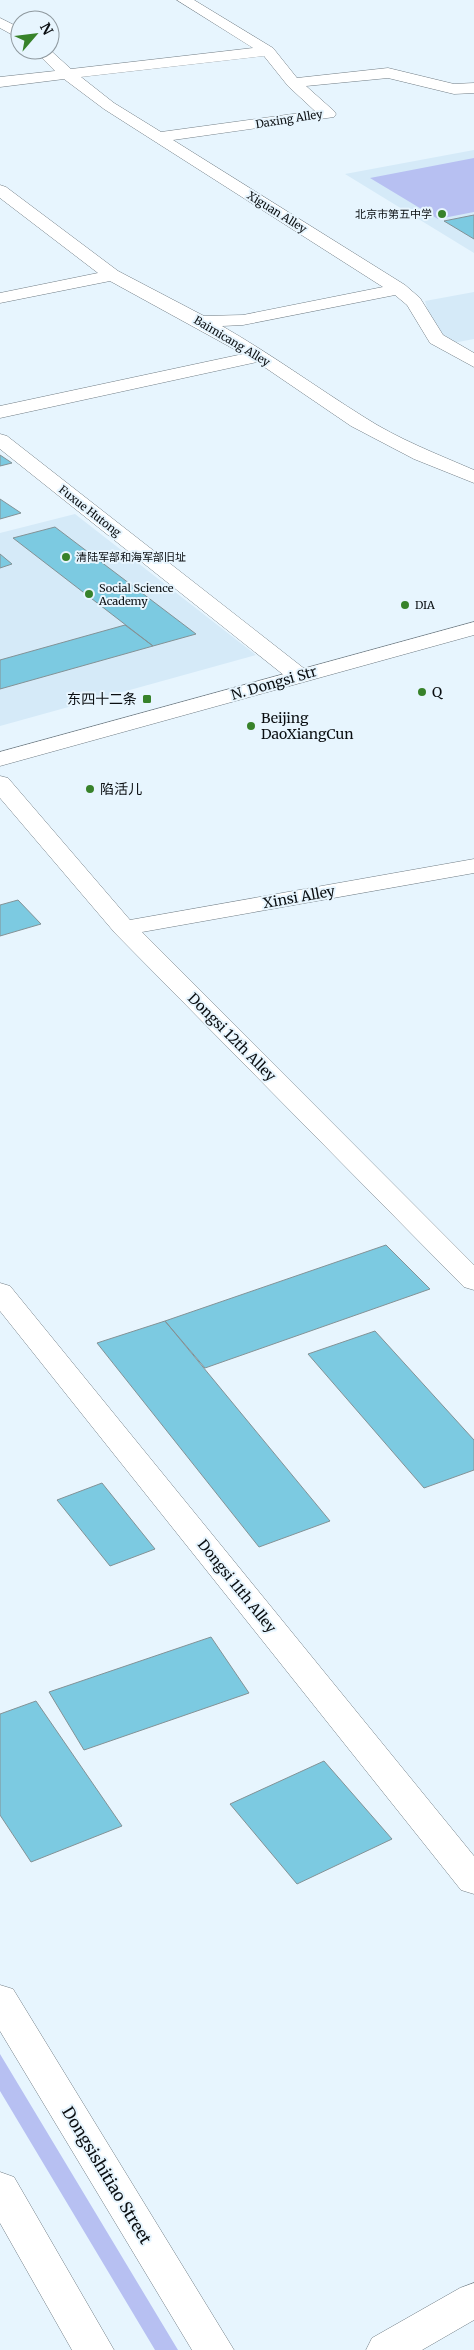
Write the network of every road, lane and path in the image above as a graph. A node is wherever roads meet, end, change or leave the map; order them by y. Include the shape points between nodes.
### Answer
1 (184, 0) edge
2 (268, 51) junction
3 (52, 60) edge
4 (67, 74) junction
5 (0, 82) edge
6 (293, 83) junction
7 (474, 88) edge
8 (158, 137) junction
9 (0, 190) edge
10 (112, 275) junction
11 (399, 289) junction
12 (0, 298) edge
13 (201, 322) junction
14 (260, 356) junction
15 (474, 361) edge
16 (0, 412) edge
17 (0, 440) edge
18 (474, 477) edge
19 (474, 628) edge
20 (298, 676) junction
21 (74, 740) junction
22 (0, 759) edge
23 (0, 765) edge
24 (0, 784) edge
25 (474, 866) edge
26 (124, 928) junction
27 (474, 1281) edge
28 (0, 1292) edge
29 (474, 1881) edge
30 (0, 1999) edge
31 (0, 2188) edge
32 (474, 2300) edge
33 (94, 2350) edge
34 (214, 2350) edge
35 (386, 2350) edge

1 - 2 main road, Daxing Alley
2 - 4 main road
2 - 6 main road, Daxing Alley
3 - 4 main road, Xiguan Alley
4 - 5 main road
4 - 8 main road, Xiguan Alley
6 - 7 main road via 388,73 454,89
6 - 8 main road, Daxing Alley via 328,114
8 - 11 main road, Xiguan Alley
9 - 10 main road, Baimicang Alley
10 - 12 main road
10 - 13 main road, Baimicang Alley
11 - 13 main road via 251,318
11 - 15 main road, Xiguan Alley via 414,302 436,339
13 - 14 main road, Baimicang Alley
14 - 16 main road
14 - 18 main road, Baimicang Alley via 358,422 421,455
17 - 20 main road, Fuxue Hutong
19 - 20 main road, N. Dongsi Str
20 - 21 main road, N. Dongsi Str
21 - 22 main road
21 - 23 main road
24 - 26 main road, Dongsi 12th Alley
25 - 26 main road, Xinsi Alley
26 - 27 main road, Dongsi 12th Alley
28 - 29 main road, Dongsi 11th Alley
30 - 34 main road, Dongsishitiao Street
31 - 33 main road
32 - 35 main road

